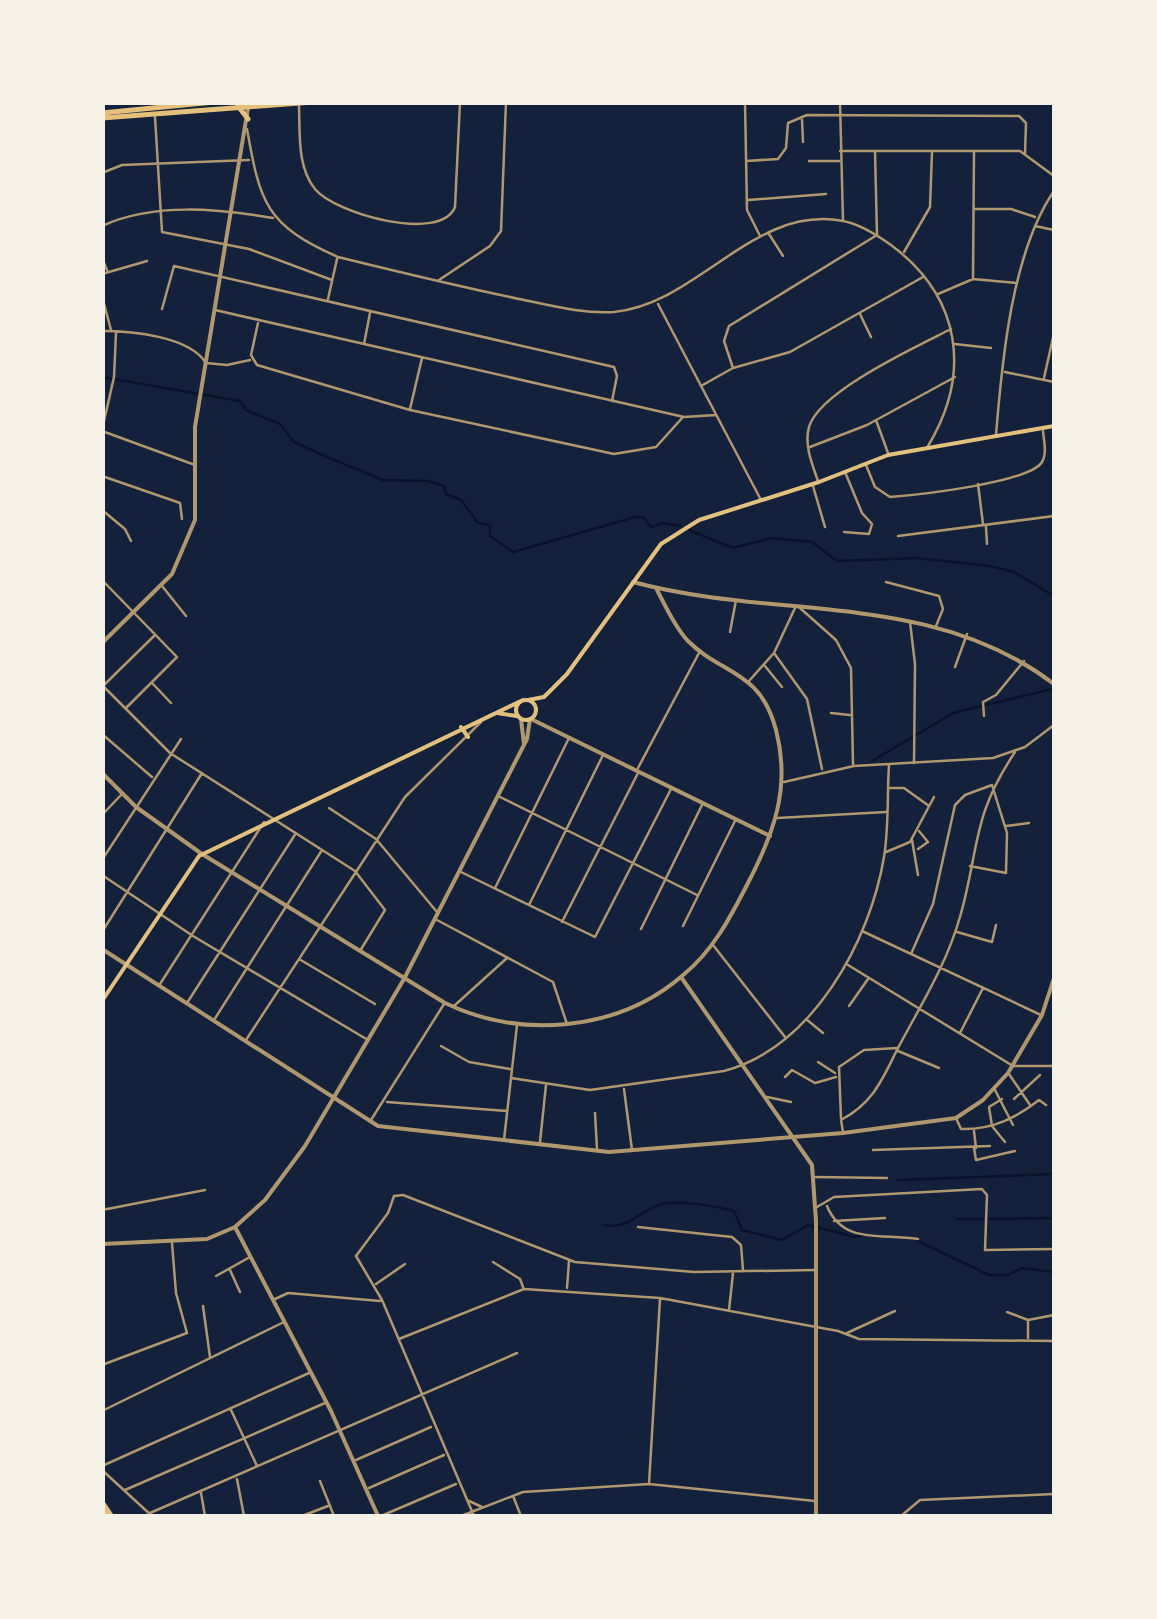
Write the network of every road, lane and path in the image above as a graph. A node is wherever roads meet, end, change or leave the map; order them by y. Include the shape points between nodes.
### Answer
1 (214, 102) edge
2 (313, 102) edge
3 (460, 102) edge
4 (506, 102) edge
5 (744, 102) edge
6 (840, 102) edge
7 (299, 103) edge
8 (249, 104) edge
9 (133, 105) edge
10 (238, 106) junction
11 (154, 110) junction
12 (102, 115) edge
13 (840, 116) junction
14 (802, 117) junction
15 (248, 119) junction
16 (247, 129) junction
17 (803, 142) dead end
18 (840, 151) junction
19 (875, 151) junction
20 (932, 151) junction
21 (974, 151) junction
22 (1025, 154) junction
23 (239, 160) junction
24 (251, 160) junction
25 (746, 161) junction
26 (809, 161) dead end
27 (841, 161) junction
28 (158, 163) junction
29 (102, 173) edge
30 (1054, 176) edge
31 (1054, 191) edge
32 (826, 194) dead end
33 (746, 200) junction
34 (974, 208) junction
35 (230, 211) junction
36 (160, 212) junction
37 (1038, 217) junction
38 (275, 218) junction
39 (843, 220) junction
40 (102, 226) edge
41 (1034, 226) junction
42 (1054, 230) edge
43 (768, 233) junction
44 (878, 235) junction
45 (761, 237) junction
46 (224, 244) junction
47 (903, 254) junction
48 (783, 256) dead end
49 (338, 257) junction
50 (102, 258) edge
51 (147, 261) dead end
52 (108, 271) junction
53 (102, 274) edge
54 (220, 276) junction
55 (924, 276) junction
56 (973, 279) junction
57 (332, 280) junction
58 (438, 281) junction
59 (1018, 283) junction
60 (937, 294) junction
61 (102, 296) edge
62 (328, 301) junction
63 (657, 302) junction
64 (162, 309) dead end
65 (214, 310) junction
66 (370, 312) junction
67 (859, 313) junction
68 (258, 322) junction
69 (951, 329) junction
70 (102, 331) edge
71 (113, 331) junction
72 (1054, 334) edge
73 (871, 337) dead end
74 (954, 344) junction
75 (364, 345) junction
76 (991, 348) dead end
77 (422, 358) junction
78 (251, 359) junction
79 (206, 362) junction
80 (733, 368) junction
81 (1004, 371) junction
82 (955, 377) junction
83 (1044, 380) junction
84 (1054, 382) edge
85 (701, 386) junction
86 (612, 401) junction
87 (410, 410) junction
88 (716, 415) junction
89 (684, 416) junction
90 (876, 420) junction
91 (1054, 426) edge
92 (1043, 427) junction
93 (102, 430) edge
94 (996, 435) junction
95 (808, 447) junction
96 (927, 447) junction
97 (888, 455) junction
98 (195, 464) junction
99 (866, 464) junction
100 (845, 472) junction
101 (102, 476) edge
102 (816, 484) junction
103 (978, 484) junction
104 (762, 502) junction
105 (102, 510) edge
106 (1054, 516) edge
107 (182, 519) dead end
108 (985, 525) junction
109 (825, 527) dead end
110 (844, 532) dead end
111 (898, 536) dead end
112 (131, 541) dead end
113 (987, 544) dead end
114 (102, 580) edge
115 (633, 582) junction
116 (886, 582) dead end
117 (107, 585) junction
118 (161, 585) junction
119 (656, 588) junction
120 (102, 589) edge
121 (736, 598) junction
122 (798, 607) junction
123 (134, 612) junction
124 (186, 616) dead end
125 (910, 620) junction
126 (936, 626) junction
127 (730, 632) dead end
128 (156, 634) junction
129 (967, 634) junction
130 (102, 643) edge
131 (700, 650) junction
132 (774, 653) junction
133 (1024, 661) junction
134 (764, 665) junction
135 (955, 667) dead end
136 (748, 682) junction
137 (152, 683) junction
138 (1054, 684) edge
139 (103, 686) edge
140 (782, 687) dead end
141 (544, 696) junction
142 (526, 700) junction
143 (171, 704) dead end
144 (125, 708) junction
145 (832, 712) dead end
146 (492, 714) junction
147 (533, 715) junction
148 (852, 715) junction
149 (984, 716) dead end
150 (485, 717) junction
151 (520, 718) junction
152 (1054, 726) edge
153 (461, 727) junction
154 (102, 734) edge
155 (570, 736) junction
156 (468, 737) junction
157 (180, 739) dead end
158 (524, 744) junction
159 (1015, 752) junction
160 (170, 753) junction
161 (604, 754) junction
162 (914, 764) junction
163 (889, 765) junction
164 (854, 766) junction
165 (638, 771) junction
166 (822, 771) junction
167 (203, 772) junction
168 (102, 773) edge
169 (153, 778) junction
170 (783, 782) junction
171 (992, 785) junction
172 (672, 788) junction
173 (888, 788) junction
174 (123, 794) junction
175 (498, 796) junction
176 (934, 797) dead end
177 (702, 803) junction
178 (930, 806) junction
179 (136, 807) junction
180 (329, 808) dead end
181 (887, 812) junction
182 (533, 813) junction
183 (102, 815) edge
184 (275, 818) junction
185 (777, 818) junction
186 (735, 820) junction
187 (264, 822) junction
188 (1029, 824) dead end
189 (1005, 827) junction
190 (167, 829) junction
191 (565, 830) junction
192 (918, 830) junction
193 (297, 832) junction
194 (770, 836) junction
195 (376, 839) junction
196 (911, 839) junction
197 (600, 847) junction
198 (323, 849) junction
199 (916, 850) junction
200 (885, 852) junction
201 (202, 854) junction
202 (102, 860) edge
203 (632, 864) junction
204 (970, 866) junction
205 (355, 871) junction
206 (460, 871) junction
207 (234, 872) junction
208 (102, 875) edge
209 (918, 875) dead end
210 (666, 880) junction
211 (260, 888) junction
212 (494, 888) junction
213 (128, 892) junction
214 (697, 896) junction
215 (286, 906) junction
216 (528, 906) junction
217 (161, 912) junction
218 (438, 913) junction
219 (435, 919) junction
220 (561, 923) junction
221 (996, 925) dead end
222 (683, 926) dead end
223 (319, 927) junction
224 (641, 929) dead end
225 (102, 932) edge
226 (862, 932) junction
227 (955, 932) junction
228 (193, 936) junction
229 (712, 944) junction
230 (102, 948) edge
231 (220, 951) junction
232 (360, 951) junction
233 (912, 954) junction
234 (298, 958) junction
235 (507, 958) junction
236 (128, 964) junction
237 (847, 964) junction
238 (246, 968) junction
239 (940, 968) junction
240 (404, 978) junction
241 (681, 978) junction
242 (868, 978) junction
243 (1054, 978) edge
244 (159, 985) junction
245 (983, 988) junction
246 (279, 989) junction
247 (886, 990) junction
248 (881, 999) dead end
249 (102, 1000) edge
250 (1048, 1002) junction
251 (187, 1003) junction
252 (445, 1003) junction
253 (375, 1004) dead end
254 (1054, 1004) edge
255 (849, 1006) dead end
256 (453, 1007) junction
257 (921, 1011) junction
258 (1042, 1015) junction
259 (805, 1018) junction
260 (214, 1020) junction
261 (516, 1025) junction
262 (567, 1025) junction
263 (823, 1033) dead end
264 (960, 1034) junction
265 (785, 1038) junction
266 (246, 1040) junction
267 (368, 1040) junction
268 (442, 1046) dead end
269 (897, 1049) junction
270 (818, 1062) dead end
271 (743, 1064) junction
272 (1013, 1066) junction
273 (1054, 1066) edge
274 (939, 1068) dead end
275 (512, 1070) junction
276 (1008, 1073) junction
277 (1040, 1074) dead end
278 (836, 1075) junction
279 (785, 1077) dead end
280 (511, 1078) junction
281 (546, 1084) junction
282 (624, 1086) junction
283 (994, 1089) junction
284 (1022, 1094) junction
285 (766, 1096) junction
286 (332, 1098) junction
287 (1002, 1099) junction
288 (1014, 1099) dead end
289 (386, 1102) junction
290 (791, 1102) dead end
291 (1046, 1105) dead end
292 (1031, 1106) junction
293 (506, 1112) junction
294 (595, 1113) dead end
295 (956, 1118) junction
296 (1011, 1119) junction
297 (841, 1120) junction
298 (370, 1122) junction
299 (992, 1126) junction
300 (1013, 1126) dead end
301 (974, 1130) junction
302 (843, 1133) junction
303 (795, 1138) junction
304 (504, 1142) junction
305 (1005, 1142) dead end
306 (539, 1145) junction
307 (990, 1146) dead end
308 (975, 1148) junction
309 (873, 1150) dead end
310 (597, 1151) junction
311 (1015, 1151) dead end
312 (632, 1152) junction
313 (815, 1177) junction
314 (887, 1178) dead end
315 (205, 1190) dead end
316 (826, 1205) junction
317 (816, 1207) junction
318 (102, 1210) edge
319 (885, 1218) dead end
320 (833, 1221) junction
321 (235, 1227) junction
322 (638, 1227) dead end
323 (918, 1239) dead end
324 (172, 1243) junction
325 (102, 1244) edge
326 (1054, 1248) edge
327 (251, 1257) junction
328 (569, 1260) junction
329 (492, 1262) dead end
330 (405, 1264) dead end
331 (229, 1268) junction
332 (743, 1270) junction
333 (817, 1270) junction
334 (733, 1272) junction
335 (216, 1276) dead end
336 (375, 1285) junction
337 (524, 1288) junction
338 (240, 1292) dead end
339 (566, 1292) junction
340 (660, 1298) junction
341 (274, 1300) junction
342 (382, 1300) junction
343 (203, 1306) dead end
344 (895, 1311) dead end
345 (729, 1312) junction
346 (1007, 1312) dead end
347 (1054, 1315) edge
348 (1028, 1320) junction
349 (286, 1321) junction
350 (817, 1330) junction
351 (846, 1333) junction
352 (397, 1340) junction
353 (1028, 1341) junction
354 (1054, 1341) edge
355 (517, 1354) dead end
356 (211, 1358) junction
357 (102, 1365) edge
358 (310, 1372) junction
359 (421, 1397) junction
360 (327, 1402) junction
361 (230, 1408) junction
362 (102, 1411) edge
363 (433, 1427) junction
364 (340, 1431) junction
365 (244, 1438) junction
366 (445, 1454) junction
367 (354, 1460) junction
368 (257, 1467) junction
369 (102, 1468) edge
370 (236, 1476) junction
371 (320, 1482) dead end
372 (458, 1484) junction
373 (649, 1484) junction
374 (366, 1489) junction
375 (124, 1490) junction
376 (200, 1492) junction
377 (513, 1494) junction
378 (1054, 1494) edge
379 (465, 1500) junction
380 (816, 1501) junction
381 (102, 1504) edge
382 (329, 1505) junction
383 (483, 1507) junction
384 (472, 1514) edge
385 (151, 1515) edge
386 (110, 1516) edge
387 (204, 1516) edge
388 (244, 1516) edge
389 (302, 1516) edge
390 (334, 1516) edge
391 (379, 1516) edge
392 (461, 1516) edge
393 (521, 1516) edge
394 (816, 1516) edge
395 (900, 1516) edge

1 - 9 highway
2 - 7 highway
3 - 7 street via 455,207 434,226 324,199 300,150
4 - 58 street via 501,231
5 - 25 street
6 - 13 street
7 - 8 highway
8 - 10 highway
8 - 15 street
9 - 12 highway
10 - 11 highway
10 - 15 highway
11 - 12 highway
11 - 28 street
13 - 14 street
13 - 18 street
13 - 22 street via 1019,116 1026,123
14 - 17 street
14 - 25 street via 788,123 778,159
15 - 16 street
16 - 23 street
16 - 24 street
18 - 19 street
18 - 27 street
19 - 20 street
19 - 44 street
20 - 21 street
20 - 47 street via 930,207
21 - 22 street
21 - 34 street
22 - 30 street
23 - 24 street
23 - 28 street
23 - 35 street
24 - 38 street
25 - 33 street
26 - 27 street
27 - 39 street
28 - 29 street
28 - 36 street
31 - 37 street
32 - 33 street
33 - 45 street via 748,220
34 - 37 street
34 - 56 street
35 - 36 street
35 - 38 street
35 - 46 street
36 - 40 street
36 - 46 street via 165,234
37 - 41 street
38 - 49 street
39 - 43 street
39 - 44 street
41 - 42 street
41 - 59 street
43 - 45 street
43 - 48 street
44 - 47 street
44 - 80 street via 729,326 724,341
45 - 63 street
46 - 54 street
46 - 57 street
47 - 55 street
49 - 57 street
49 - 58 street
50 - 52 street
51 - 52 street
52 - 53 street
54 - 62 street
54 - 64 street via 172,267
54 - 65 street
55 - 60 street
55 - 67 street
56 - 59 street
56 - 60 street
57 - 62 street
58 - 63 street via 586,310 614,312
59 - 81 street
60 - 69 street
61 - 71 street
62 - 66 street
63 - 85 street
65 - 68 street
65 - 79 street
66 - 75 street
66 - 86 street via 614,367
67 - 73 street
67 - 80 street via 790,352
68 - 75 street
68 - 78 street
69 - 74 street
69 - 95 street via 826,401 812,420
70 - 71 street
71 - 79 street via 196,351
71 - 93 street via 114,380
72 - 83 street
74 - 76 street
74 - 82 street
75 - 77 street
77 - 86 street
77 - 87 street
78 - 79 street
78 - 87 street
79 - 98 street
80 - 85 street
81 - 83 street
81 - 94 street
82 - 90 street
82 - 96 street
83 - 84 street
85 - 88 street
86 - 89 street
87 - 89 street via 623,455 656,447
88 - 89 street
88 - 104 street
90 - 95 street
90 - 97 street
91 - 92 main road
92 - 94 main road
92 - 103 street via 1045,456 1038,466
93 - 98 street
94 - 96 main road
95 - 102 street
96 - 97 main road
97 - 99 main road
98 - 118 street via 195,520
99 - 100 main road
99 - 103 street via 876,487 890,497
100 - 102 main road
100 - 110 street via 872,524 869,534
101 - 107 street via 180,504
102 - 104 main road
102 - 109 street
103 - 108 street
104 - 115 main road via 673,535
105 - 112 street
106 - 108 street
108 - 111 street
108 - 113 street
114 - 117 street
115 - 119 street
115 - 141 main road
116 - 126 street via 940,596
117 - 120 street
117 - 123 street
118 - 123 street
118 - 124 street
119 - 121 street
119 - 131 street
121 - 122 street
121 - 127 street
122 - 125 street
122 - 132 street
122 - 148 street via 836,640 849,662
123 - 128 street
123 - 130 street
125 - 126 street
125 - 162 street
126 - 129 street
128 - 137 street via 177,658
128 - 139 street
129 - 133 street
129 - 135 street
131 - 136 street
131 - 165 street
132 - 134 street
132 - 166 street via 807,699
133 - 138 street
133 - 149 street via 982,705
134 - 136 street
134 - 140 street
136 - 170 street via 773,720
137 - 143 street
137 - 144 street
139 - 144 street
141 - 142 main road
141 - 147 main road
142 - 146 main road
142 - 147 main road
142 - 151 main road via 516,707
144 - 160 street
145 - 148 street
146 - 150 main road
146 - 151 main road
147 - 151 main road
147 - 155 street
147 - 158 street
148 - 164 street
150 - 153 main road
150 - 156 street
151 - 158 street
152 - 159 street
153 - 156 main road
153 - 184 main road
154 - 169 street
155 - 161 street
155 - 182 street
156 - 195 street via 405,797
157 - 160 street
158 - 175 street
159 - 162 street
159 - 171 street
160 - 167 street
160 - 169 street
161 - 165 street
161 - 191 street
162 - 163 street
163 - 164 street
163 - 173 street
164 - 166 street
165 - 172 street
165 - 197 street
166 - 170 street
167 - 184 street
167 - 190 street
168 - 174 street
169 - 179 street
170 - 185 street
171 - 189 street
171 - 204 street
171 - 233 street via 955,805 933,904
172 - 177 street
172 - 203 street
173 - 178 street via 904,788
173 - 181 street
174 - 179 street
174 - 183 street
175 - 182 street
175 - 206 street
176 - 178 street
177 - 186 street
177 - 210 street
178 - 192 street
179 - 190 street
179 - 202 street
180 - 195 street
181 - 185 street
181 - 200 street
182 - 191 street
182 - 212 street
184 - 187 main road
184 - 193 street
185 - 194 street
186 - 194 street
186 - 214 street
187 - 201 main road
187 - 207 street
188 - 189 street
189 - 204 street via 1006,873
190 - 201 street
190 - 213 street
191 - 197 street
191 - 216 street
192 - 196 street
192 - 199 street via 928,842
193 - 198 street
193 - 211 street
194 - 229 street
195 - 205 street
195 - 218 street
196 - 199 street
196 - 200 street
197 - 203 street
197 - 220 street
198 - 205 street
198 - 215 street
199 - 209 street
200 - 226 street
201 - 207 street
201 - 217 main road
203 - 210 street
203 - 220 street via 595,938
204 - 227 street
205 - 223 street
205 - 232 street via 385,910
206 - 212 street
206 - 218 street
207 - 211 street
207 - 228 street
208 - 213 street
210 - 214 street
210 - 224 street
211 - 215 street
211 - 231 street
212 - 216 street
213 - 217 street
213 - 225 street
214 - 222 street
215 - 223 street
215 - 238 street
216 - 220 street
217 - 228 street
217 - 236 main road
218 - 219 street
219 - 235 street
219 - 240 street
221 - 227 street via 992,942
223 - 232 street
223 - 234 street
226 - 233 street
226 - 237 street
227 - 239 street
228 - 231 street
228 - 244 street
229 - 241 street
229 - 265 street
230 - 236 street
231 - 238 street
231 - 251 street
232 - 240 street
233 - 239 street
234 - 246 street
234 - 253 street
235 - 256 street
235 - 262 street via 556,985
236 - 244 street
236 - 249 main road
237 - 242 street
237 - 259 street
238 - 246 street
238 - 260 street
239 - 245 street
239 - 257 street
240 - 252 street
240 - 267 street
241 - 262 street via 635,1003
241 - 271 street
242 - 247 street
242 - 255 street
243 - 250 street
244 - 251 street
245 - 258 street
245 - 264 street
246 - 266 street
246 - 267 street
247 - 248 street
247 - 257 street
250 - 254 street
250 - 258 street
251 - 260 street
252 - 256 street
252 - 289 street
256 - 261 street
257 - 264 street
257 - 269 street
258 - 272 street
259 - 263 street
259 - 265 street
260 - 266 street
261 - 262 street
261 - 275 street
264 - 272 street
265 - 271 street
266 - 286 street
267 - 286 street
268 - 275 street via 469,1062
269 - 274 street
269 - 278 street via 864,1050 843,1062
269 - 297 street via 869,1101
270 - 278 street
271 - 282 street
271 - 285 street
272 - 273 street
272 - 276 street
275 - 280 street
276 - 283 street
276 - 284 street
277 - 284 street
278 - 279 street via 815,1082 792,1070
278 - 297 street
280 - 281 street
280 - 293 street
281 - 282 street
281 - 306 street
282 - 312 street
283 - 287 street
283 - 295 street
284 - 288 street
284 - 292 street
285 - 290 street
285 - 303 street
286 - 298 street
286 - 321 street via 279,1184
287 - 296 street
287 - 299 street via 990,1106
289 - 293 street
289 - 298 street
291 - 292 street via 1039,1100
292 - 296 street
293 - 304 street
294 - 310 street
295 - 301 street via 961,1129
295 - 302 street
296 - 299 street
296 - 300 street
297 - 302 street
298 - 304 street
299 - 301 street
299 - 305 street
301 - 308 street
302 - 303 street
303 - 312 street
303 - 313 street
304 - 306 street
306 - 310 street
307 - 308 street
308 - 309 street
308 - 311 street via 976,1160
310 - 312 street
313 - 314 street
313 - 317 street
315 - 318 street
316 - 317 street
316 - 320 street
316 - 326 street via 839,1197 982,1190 985,1250
317 - 333 street
319 - 320 street
320 - 323 street via 848,1232
321 - 324 street
321 - 327 street
322 - 332 street via 732,1237 742,1245
324 - 325 street
324 - 357 street via 187,1333
327 - 331 street
327 - 341 street
328 - 334 street
328 - 336 street via 397,1194 356,1254
328 - 339 street
329 - 337 street
330 - 336 street
331 - 335 street
331 - 338 street
332 - 333 street
332 - 334 street
333 - 350 street
334 - 345 street
336 - 342 street
337 - 339 street
337 - 352 street
339 - 340 street
340 - 345 street
340 - 373 street
341 - 342 street via 288,1293
341 - 349 street
342 - 352 street
343 - 356 street
344 - 351 street
345 - 350 street
346 - 348 street
347 - 348 street
348 - 353 street
349 - 356 street
349 - 358 street
350 - 351 street
350 - 380 street
351 - 353 street via 882,1340
352 - 359 street
353 - 354 street
355 - 359 street
356 - 362 street
358 - 360 street
358 - 361 street
359 - 363 street
359 - 364 street
360 - 364 street
360 - 365 street
361 - 365 street
361 - 369 street
363 - 366 street
363 - 367 street
364 - 367 street
364 - 368 street
365 - 368 street
365 - 375 street
366 - 372 street
366 - 374 street
367 - 374 street
368 - 370 street
369 - 375 street
370 - 376 street
370 - 388 street
371 - 382 street
372 - 379 street
372 - 391 street
373 - 377 street
373 - 380 street
374 - 391 street
375 - 385 street
376 - 385 street
376 - 387 street
377 - 383 street
377 - 393 street
378 - 395 street via 920,1500
379 - 383 street
379 - 384 street
380 - 394 street
381 - 386 main road
382 - 389 street
382 - 390 street
383 - 384 street
384 - 392 street

